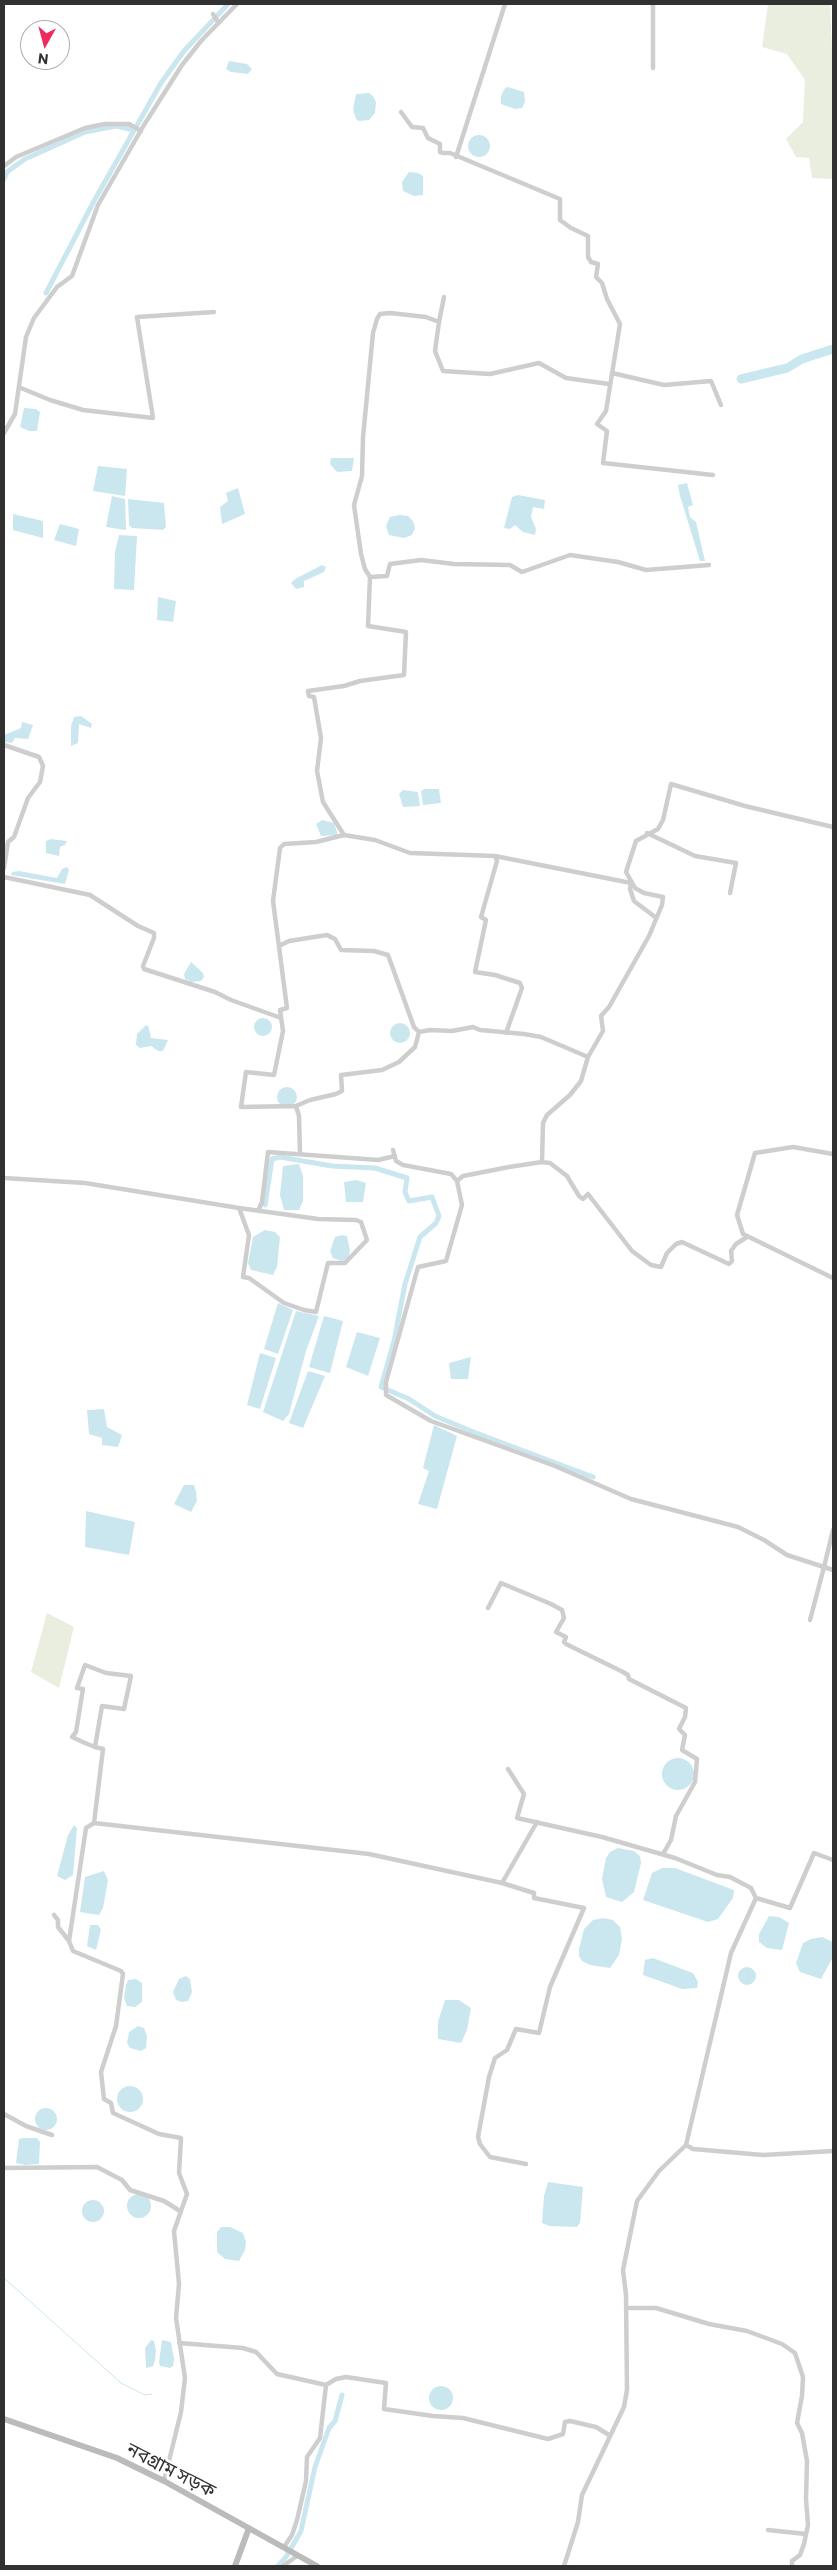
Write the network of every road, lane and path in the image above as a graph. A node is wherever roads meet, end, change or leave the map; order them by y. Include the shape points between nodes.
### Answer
1 (237, 4) edge
2 (505, 4) edge
3 (653, 4) edge
4 (213, 14) dead end
5 (218, 22) junction
6 (653, 68) dead end
7 (401, 112) dead end
8 (141, 131) junction
9 (456, 156) junction
10 (4, 166) edge
11 (444, 297) dead end
12 (214, 312) dead end
13 (439, 322) junction
14 (612, 373) junction
15 (608, 384) junction
16 (21, 388) junction
17 (721, 405) dead end
18 (4, 434) edge
19 (713, 475) dead end
20 (709, 565) dead end
21 (370, 576) junction
22 (4, 745) edge
23 (833, 826) edge
24 (648, 833) junction
25 (344, 835) junction
26 (495, 856) junction
27 (4, 868) edge
28 (4, 876) edge
29 (631, 883) junction
30 (730, 893) dead end
31 (655, 917) junction
32 (279, 946) junction
33 (281, 1018) junction
34 (419, 1032) junction
35 (506, 1033) junction
36 (588, 1057) junction
37 (296, 1106) junction
38 (393, 1150) dead end
39 (300, 1154) junction
40 (833, 1154) edge
41 (395, 1156) junction
42 (542, 1162) junction
43 (4, 1178) edge
44 (457, 1181) junction
45 (239, 1208) junction
46 (258, 1211) junction
47 (747, 1237) junction
48 (833, 1278) edge
49 (833, 1530) edge
50 (824, 1567) junction
51 (833, 1570) edge
52 (488, 1608) dead end
53 (810, 1620) dead end
54 (95, 1747) junction
55 (508, 1769) dead end
56 (537, 1822) junction
57 (94, 1823) junction
58 (663, 1854) junction
59 (833, 1860) edge
60 (502, 1882) junction
61 (756, 1898) junction
62 (54, 1915) dead end
63 (69, 1941) junction
64 (4, 2114) edge
65 (52, 2135) dead end
66 (686, 2145) junction
67 (833, 2150) edge
68 (526, 2164) dead end
69 (4, 2168) edge
70 (180, 2211) junction
71 (626, 2308) junction
72 (179, 2343) junction
73 (326, 2385) junction
74 (4, 2420) edge
75 (609, 2435) junction
76 (164, 2481) junction
77 (249, 2528) junction
78 (768, 2530) dead end
79 (806, 2534) junction
80 (284, 2548) junction
81 (296, 2555) junction
82 (235, 2566) edge
83 (283, 2566) edge
84 (317, 2566) edge
85 (564, 2566) edge
86 (792, 2566) edge

1 - 5 street
2 - 9 street
3 - 6 street
4 - 5 street
5 - 8 street via 182,65
7 - 9 street via 412,128 423,128 428,138 440,144 440,152
8 - 10 street via 129,124 85,128 16,157
8 - 16 street via 98,205 72,276 57,287 34,318 26,337
9 - 14 street via 560,199 560,220 588,236 588,258 598,264 596,277 602,283 606,299 620,324
11 - 13 street
12 - 16 street via 137,317 153,418 83,410
13 - 15 street via 435,352 443,370 490,374 539,363 566,378
13 - 21 street via 390,313 380,314 374,325 362,476 354,505 361,554
14 - 15 street
14 - 17 street via 664,385 711,381
15 - 19 street via 606,411 597,424 607,431 603,463
16 - 18 street via 16,414
20 - 21 street via 646,570 570,555 522,572 510,565 421,560 390,564 387,576
21 - 25 street via 368,626 406,632 404,675 308,691 309,696 314,697 321,738 317,771 323,802
22 - 27 street via 39,757 43,766 40,782 28,798 14,838 8,842
23 - 24 street via 745,806 670,784 663,820 658,829
24 - 29 street via 636,841 626,872
24 - 30 street via 695,856 736,863
25 - 26 street via 374,840 410,853
25 - 32 street via 316,842 284,844 280,848 273,900
26 - 29 street
26 - 35 street via 497,861 481,917 486,920 475,972 520,983 522,988
28 - 33 street via 90,895 154,933 144,969
29 - 31 street via 634,901
29 - 31 street via 644,893 663,897
31 - 36 street via 649,936 601,1016 603,1031
32 - 33 street via 287,1008 280,1010
32 - 34 street via 289,941 327,935 335,939 341,950 388,954 414,1027
33 - 37 street via 283,1031 274,1075 246,1072 241,1107
34 - 35 street via 452,1032 473,1027
34 - 37 street via 415,1047 399,1062 382,1070 340,1075 342,1091
35 - 36 street via 540,1037
36 - 42 street via 581,1081 543,1123
37 - 39 street
38 - 41 street
39 - 41 street via 378,1160
39 - 46 street via 268,1152
40 - 47 street via 793,1147 755,1153 737,1215
41 - 44 street via 396,1161 403,1165 451,1174
42 - 44 street via 463,1176
42 - 47 street via 550,1163 567,1176 583,1199 588,1194 623,1241 651,1264 661,1267 667,1253 682,1242 729,1264 732,1261 731,1251
43 - 45 street via 85,1182
44 - 50 street via 462,1205 446,1261 418,1267 386,1382 386,1395 432,1421 555,1466 631,1499 738,1527 787,1555
45 - 46 street
45 - 46 street via 249,1235 243,1277 284,1303 316,1312 328,1263 345,1264 367,1240 361,1222
47 - 48 street
49 - 50 street
50 - 51 street
50 - 53 street
52 - 58 street via 501,1582 551,1604 562,1610 564,1618 556,1632 566,1637 566,1644 686,1708 679,1729 685,1736 682,1750 697,1759 695,1782 676,1816 671,1840
54 - 54 street via 72,1737 76,1732 83,1689 77,1688 85,1665 106,1673 131,1676 124,1709 102,1706
54 - 57 street via 102,1749
55 - 56 street via 524,1794 517,1818
56 - 58 street
56 - 60 street
57 - 60 street via 369,1854
57 - 63 street via 86,1828
58 - 61 street via 730,1877 751,1888
59 - 61 street via 814,1853 790,1908
60 - 68 street via 534,1893 534,1898 584,1908 550,1987 539,2033 516,2029 507,2050 495,2058 489,2077 478,2137 480,2144 490,2157
61 - 66 street via 731,1953
62 - 63 street via 58,1928
63 - 70 street via 73,1951 123,1974 116,2026 100,2072 104,2099 111,2103 113,2113 159,2134 181,2138 179,2173 187,2194
64 - 65 street
66 - 67 street via 693,2149 764,2155
66 - 71 street via 659,2171 637,2201 623,2270
69 - 70 street via 97,2167 122,2180 130,2190 164,2201
70 - 72 street via 174,2231 179,2284 176,2301
71 - 75 street via 627,2390 624,2407
71 - 79 street via 656,2308 721,2328 747,2331 782,2344 795,2353 803,2376 797,2423 807,2462
72 - 73 street via 243,2348 256,2352 277,2374
72 - 76 street via 185,2378 183,2399
73 - 75 street via 346,2376 384,2382 387,2387 384,2409 462,2418 548,2439 564,2434 565,2422 570,2420 596,2427
73 - 80 street via 320,2438 308,2457 298,2520
74 - 76 main road, নবগ্রাম সড়ক via 117,2458
75 - 85 street via 582,2495 578,2522
76 - 77 main road, নবগ্রাম সড়ক
77 - 80 main road, নবগ্রাম সড়ক
77 - 82 main road
78 - 79 street
79 - 86 street via 800,2555 792,2561
80 - 81 main road, নবগ্রাম সড়ক
81 - 83 street
81 - 84 main road, নবগ্রাম সড়ক

